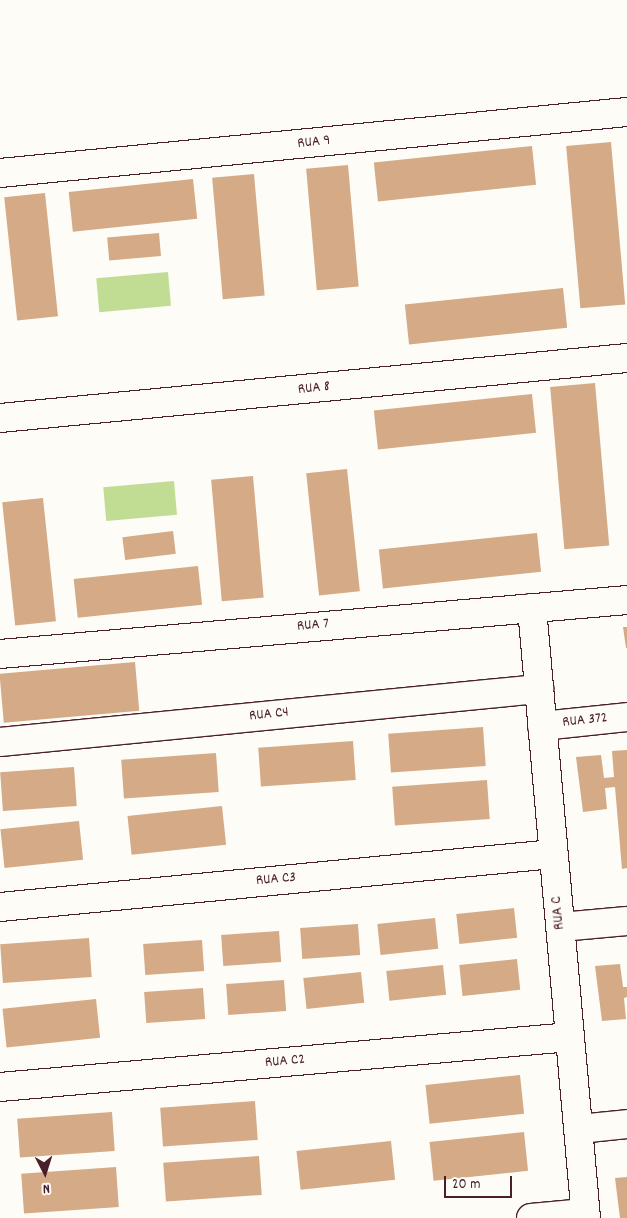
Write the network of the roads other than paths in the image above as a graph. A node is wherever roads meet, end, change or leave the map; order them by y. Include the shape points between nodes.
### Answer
1 (627, 112) edge
2 (0, 173) edge
3 (627, 358) edge
4 (0, 418) edge
5 (627, 600) edge
6 (532, 608) junction
7 (0, 654) edge
8 (539, 689) junction
9 (627, 717) edge
10 (542, 726) junction
11 (0, 742) edge
12 (553, 854) junction
13 (0, 907) edge
14 (627, 921) edge
15 (561, 927) junction
16 (570, 1037) junction
17 (0, 1087) edge
18 (627, 1124) edge
19 (579, 1129) junction
20 (586, 1216) edge
21 (531, 1218) edge

1 - 2 street, RUA 9
3 - 4 street, RUA 8
5 - 6 street, RUA 7
6 - 7 street, RUA 7
6 - 8 street, RUA C
8 - 10 street, RUA C
8 - 11 street, RUA C4
9 - 10 street, RUA 372
10 - 12 street, RUA C
12 - 13 street, RUA C3
12 - 15 street, RUA C
14 - 15 street
15 - 16 street, RUA C
16 - 17 street, RUA C2
16 - 19 street, RUA C
18 - 19 street
19 - 20 street, RUA C
20 - 21 street

